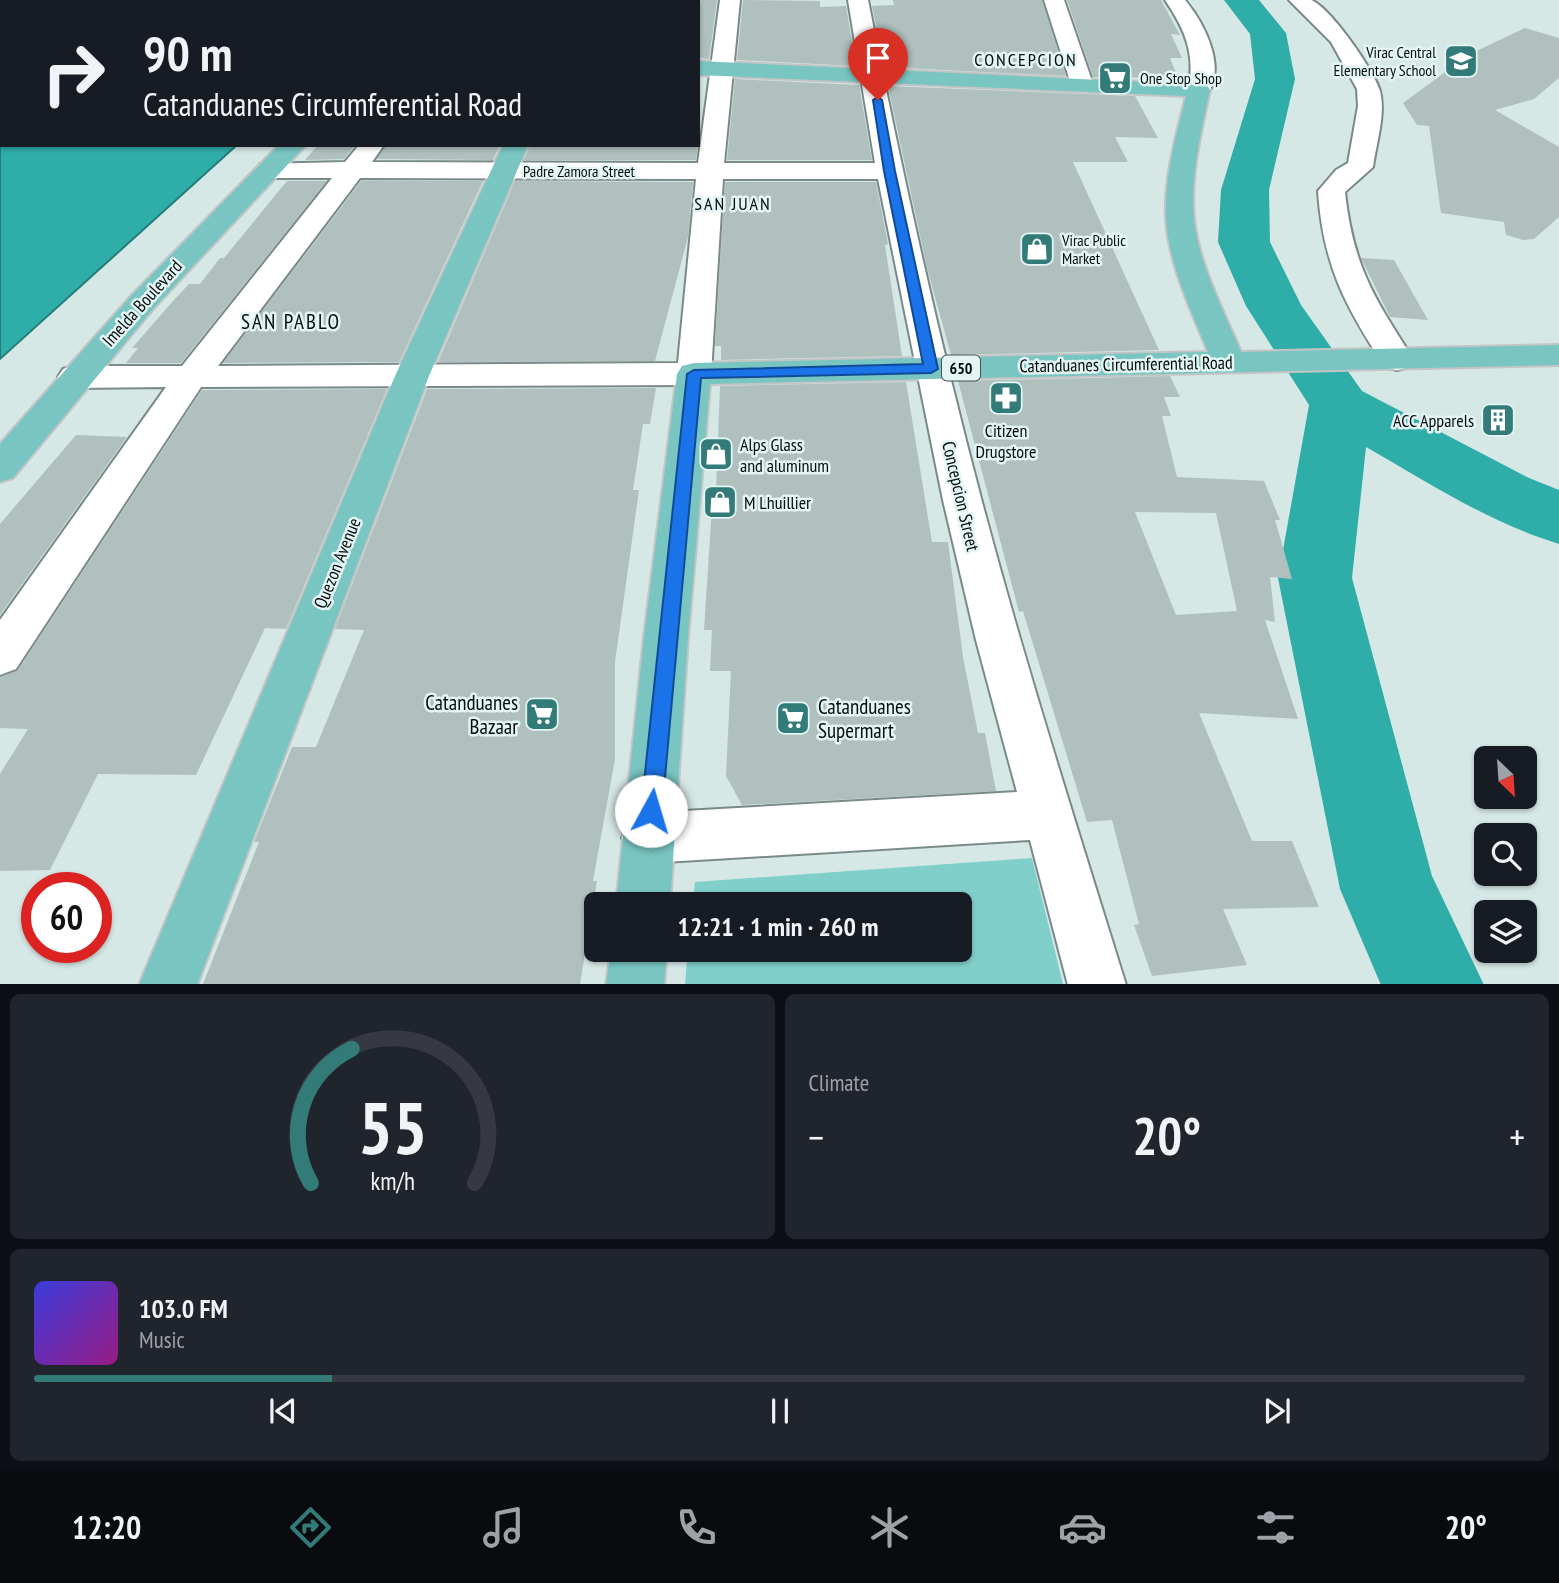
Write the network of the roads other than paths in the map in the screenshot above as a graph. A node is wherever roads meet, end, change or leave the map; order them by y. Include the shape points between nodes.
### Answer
1 (730, 0) edge
2 (858, 0) edge
3 (1055, 0) edge
4 (1175, 0) edge
5 (1299, 0) edge
6 (710, 69) edge
7 (874, 77) junction
8 (1082, 84) junction
9 (1199, 90) junction
10 (292, 147) edge
11 (362, 158) edge
12 (510, 158) edge
13 (269, 170) junction
14 (710, 170) junction
15 (889, 171) junction
16 (1559, 355) edge
17 (1388, 359) junction
18 (1228, 361) junction
19 (931, 369) junction
20 (694, 374) junction
21 (412, 376) junction
22 (75, 377) junction
23 (191, 377) junction
24 (0, 469) edge
25 (0, 656) edge
26 (1048, 815) junction
27 (648, 838) junction
28 (644, 892) edge
29 (638, 962) edge
30 (168, 984) edge
31 (635, 984) edge
32 (1097, 984) edge

1 - 6 street
2 - 7 street, Concepcion Street
3 - 8 street
4 - 9 street via 1197,34 1203,74
5 - 17 street via 1340,40 1368,89 1370,106 1360,167 1331,191 1341,256
6 - 7 main road
6 - 14 street
7 - 8 main road
7 - 15 street, Concepcion Street
8 - 9 main road
9 - 18 main road via 1183,171 1180,220 1193,272
10 - 13 main road, Imelda Boulevard
11 - 12 street, Padre Zamora Street
11 - 13 street, Padre Zamora Street
11 - 23 street
12 - 14 street, Padre Zamora Street
12 - 21 main road, Quezon Avenue
13 - 22 main road, Imelda Boulevard via 216,221
14 - 15 street, Padre Zamora Street
14 - 20 street
15 - 19 street, Concepcion Street
16 - 17 main road, Catanduanes Circumferential Road / 650
17 - 18 main road, Catanduanes Circumferential Road / 650
18 - 19 main road, Catanduanes Circumferential Road / 650
19 - 20 main road, Catanduanes Circumferential Road / 650
19 - 26 street, Concepcion Street via 979,568
20 - 21 street
20 - 27 main road
21 - 23 street
21 - 30 main road, Quezon Avenue
22 - 23 street
22 - 24 main road, Imelda Boulevard
23 - 25 street
26 - 27 street
26 - 32 street, Concepcion Street
27 - 28 main road
29 - 31 main road

